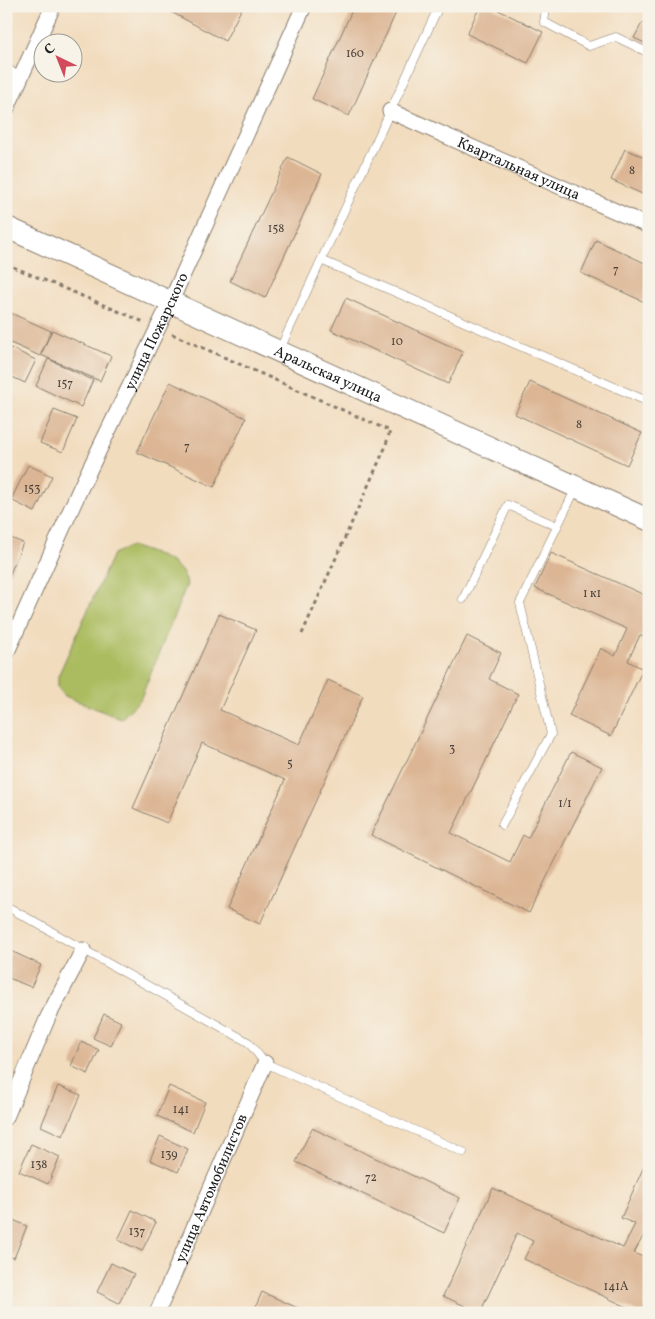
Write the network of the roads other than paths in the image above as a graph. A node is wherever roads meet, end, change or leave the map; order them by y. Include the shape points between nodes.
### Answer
1 (53, 6) edge
2 (304, 6) edge
3 (439, 6) edge
4 (544, 7) edge
5 (649, 53) edge
6 (6, 67) edge
7 (20, 79) junction
8 (6, 110) edge
9 (390, 112) junction
10 (649, 226) edge
11 (7, 230) edge
12 (321, 260) junction
13 (171, 300) junction
14 (279, 351) junction
15 (649, 402) edge
16 (576, 488) junction
17 (648, 516) edge
18 (557, 526) junction
19 (463, 599) dead end
20 (6, 654) edge
21 (502, 825) dead end
22 (6, 906) edge
23 (83, 950) junction
24 (265, 1063) junction
25 (6, 1117) edge
26 (463, 1152) dead end
27 (156, 1313) edge

1 - 7 street
2 - 13 street, улица Пожарского
3 - 9 lane
4 - 5 lane via 544,22 589,46 616,37
6 - 7 lane
7 - 8 street
9 - 10 street, Квартальная улица
9 - 12 lane
11 - 13 street, Аральская улица
12 - 14 lane
12 - 15 lane
13 - 14 street, Аральская улица
13 - 20 street, улица Пожарского via 81,487
14 - 16 street, Аральская улица
16 - 17 street, Аральская улица
16 - 18 lane
18 - 19 lane via 508,505
18 - 21 lane via 520,603 551,734
22 - 23 lane
23 - 24 lane via 248,1042
23 - 25 street via 48,1017
24 - 26 lane
24 - 27 street, улица Автомобилистов

